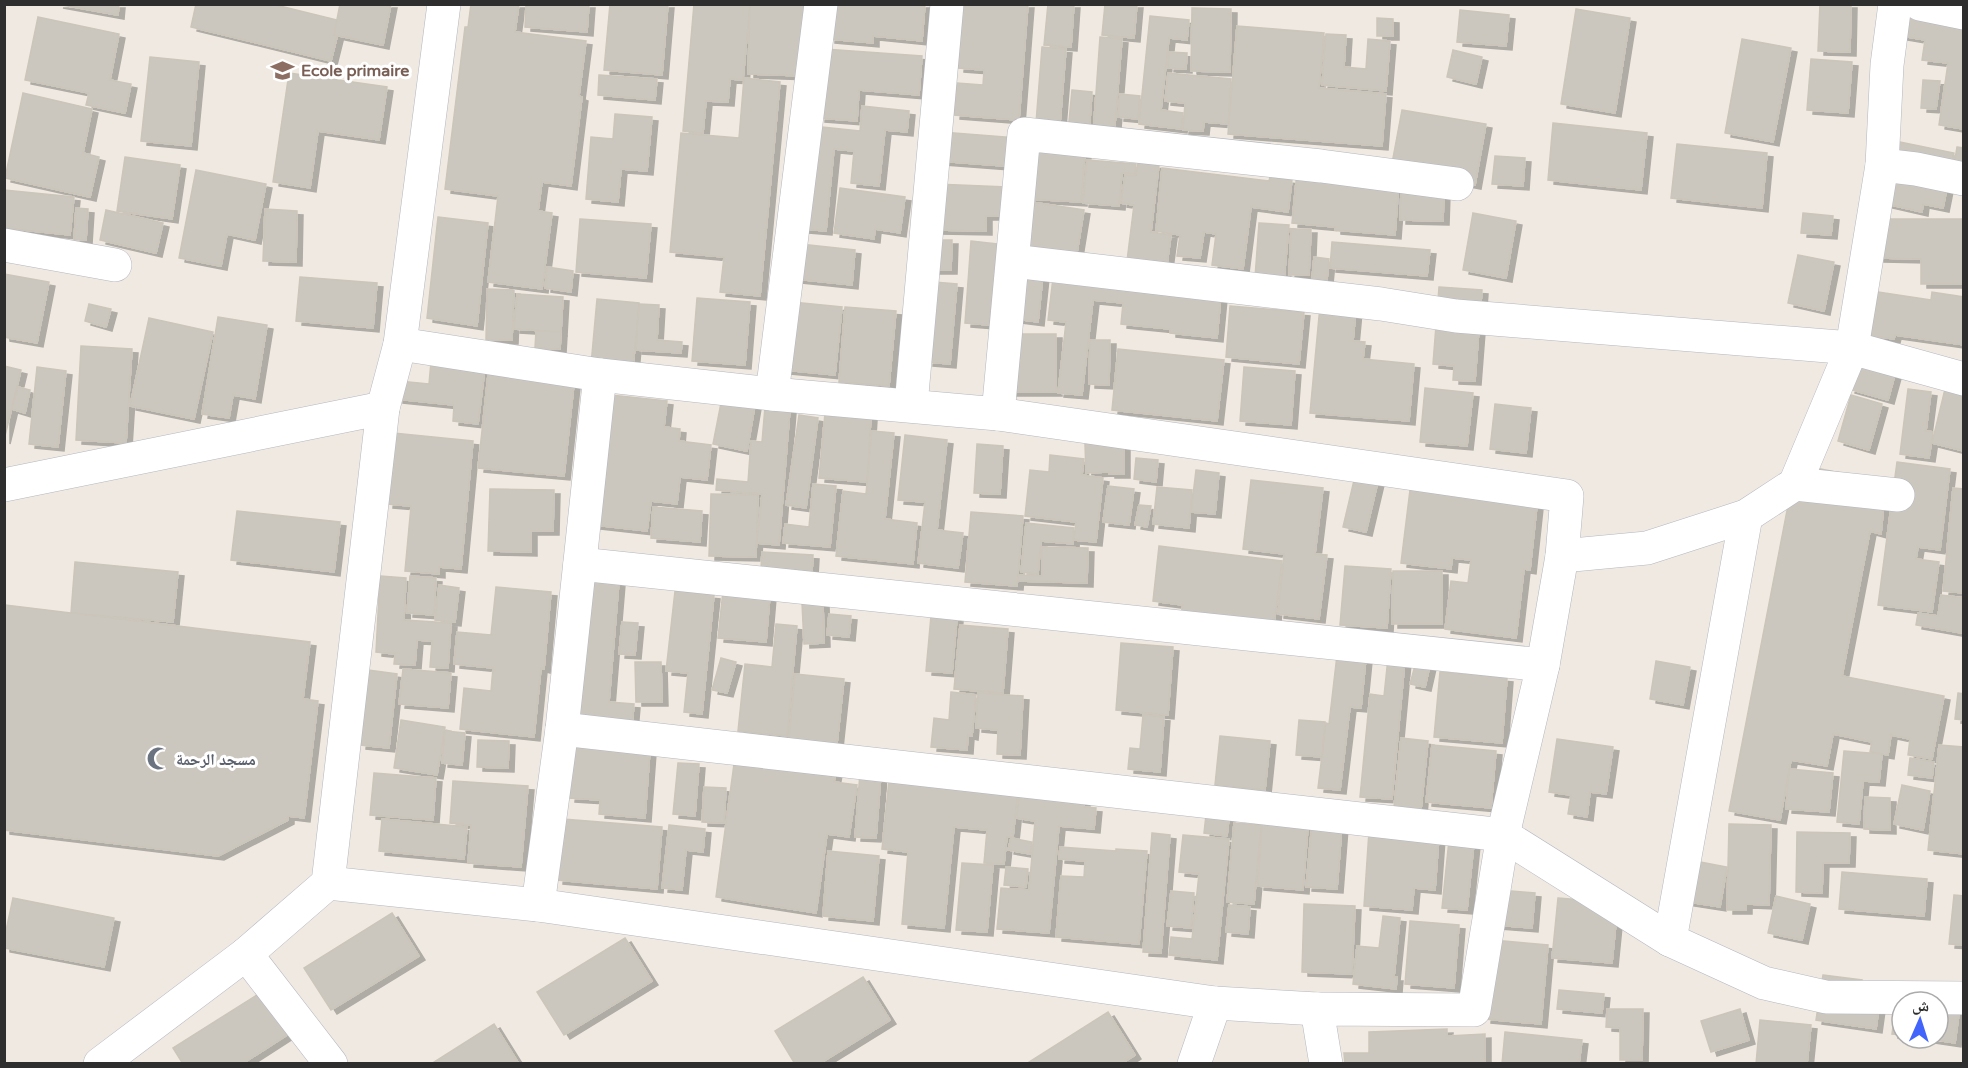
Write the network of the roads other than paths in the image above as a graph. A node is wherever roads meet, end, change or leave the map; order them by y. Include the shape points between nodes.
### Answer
1 (444, 4) edge
2 (821, 4) edge
3 (946, 4) edge
4 (1895, 4) edge
5 (1920, 4) edge
6 (1964, 13) edge
7 (1882, 165) junction
8 (1964, 179) edge
9 (1457, 184) dead end
10 (4, 245) edge
11 (1013, 261) junction
12 (115, 265) dead end
13 (400, 344) junction
14 (1852, 348) junction
15 (600, 375) junction
16 (1964, 379) edge
17 (772, 394) junction
18 (911, 405) junction
19 (383, 408) junction
20 (998, 414) junction
21 (1795, 484) junction
22 (4, 485) edge
23 (1898, 495) dead end
24 (1746, 516) junction
25 (1562, 556) junction
26 (580, 564) junction
27 (1543, 665) junction
28 (562, 729) junction
29 (1503, 834) junction
30 (328, 883) junction
31 (538, 905) junction
32 (1670, 940) junction
33 (246, 954) junction
34 (1964, 998) edge
35 (1215, 1004) junction
36 (1317, 1009) junction
37 (100, 1064) edge
38 (331, 1064) edge
39 (1194, 1064) edge
40 (1326, 1064) edge

1 - 13 street
2 - 17 street
3 - 18 street
4 - 7 street via 1887,65
5 - 6 street
7 - 8 street
7 - 14 street
9 - 11 street via 1024,134
10 - 12 street
11 - 14 street via 1369,302 1456,316
11 - 20 street
13 - 15 street
13 - 19 street
14 - 16 street
14 - 21 street
15 - 17 street
15 - 26 street
17 - 18 street
18 - 20 street
19 - 22 street
19 - 30 street
20 - 25 street via 1567,496
21 - 23 street
21 - 24 street
24 - 25 street via 1647,548
24 - 32 street
25 - 27 street
26 - 27 street
26 - 28 street
27 - 29 street
28 - 29 street
28 - 31 street
29 - 32 street
29 - 36 street via 1474,1010
30 - 31 street
30 - 33 street
31 - 35 street
32 - 34 street via 1764,982 1826,998
33 - 37 street
33 - 38 street
35 - 36 street
35 - 39 street
36 - 40 street

